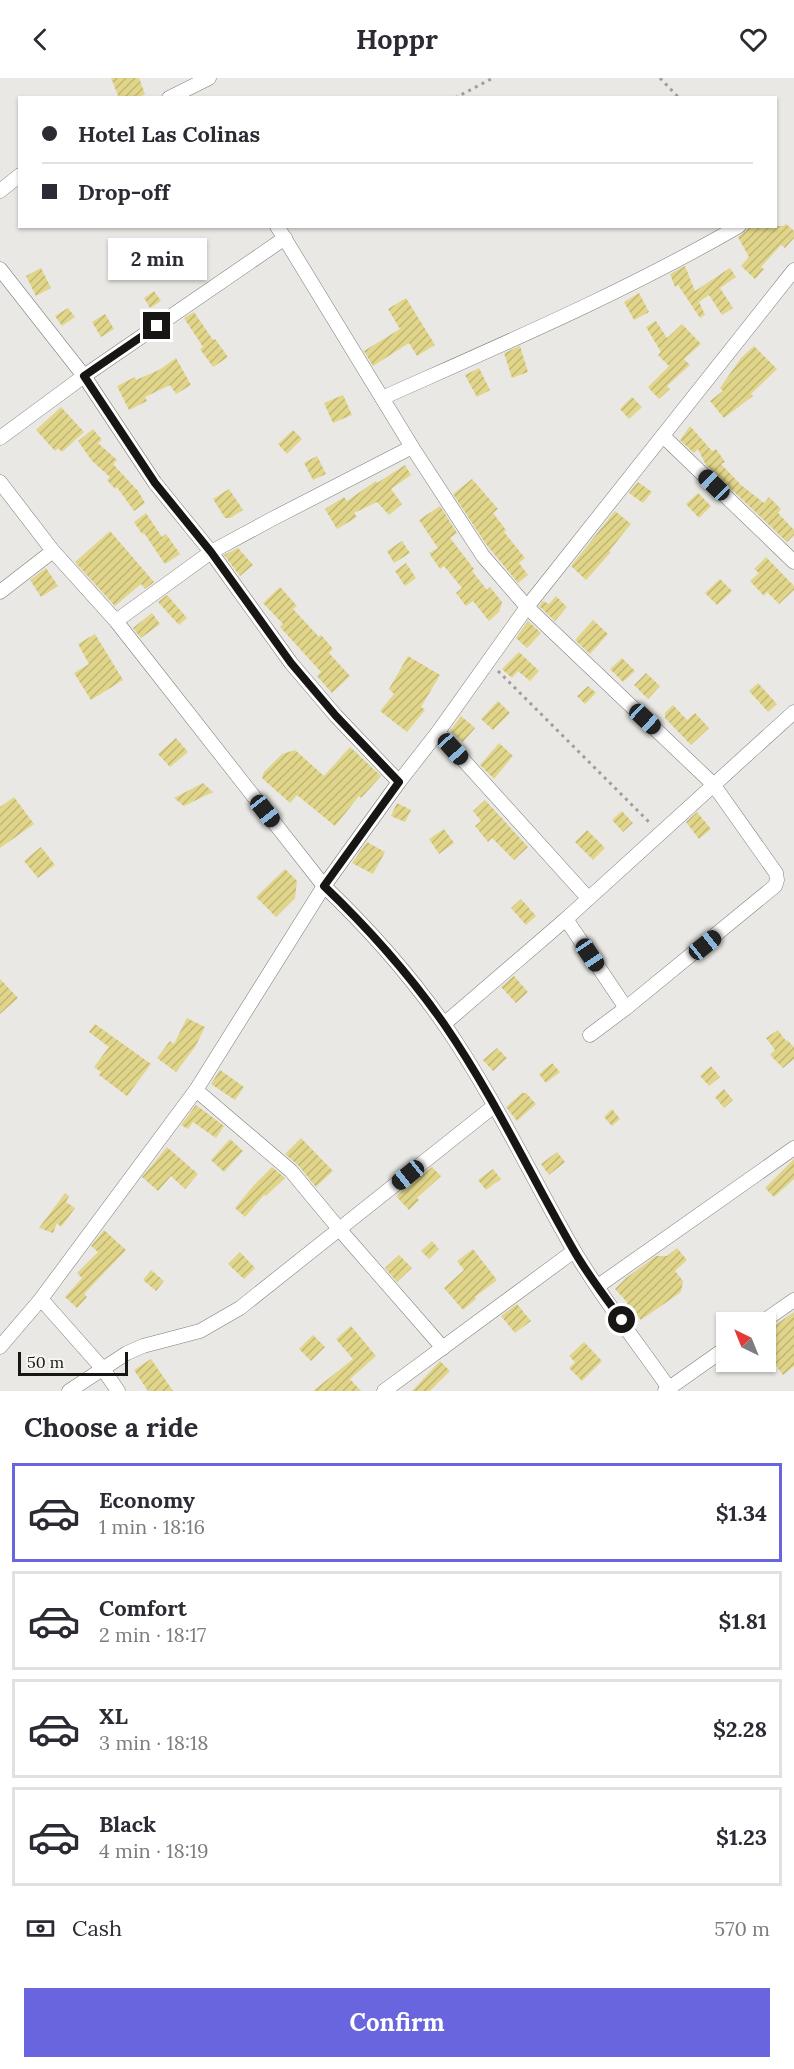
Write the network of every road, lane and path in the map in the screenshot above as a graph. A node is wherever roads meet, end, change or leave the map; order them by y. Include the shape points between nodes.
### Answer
1 (209, 78) edge
2 (494, 78) edge
3 (660, 78) edge
4 (185, 88) edge
5 (172, 96) edge
6 (459, 96) edge
7 (677, 96) edge
8 (18, 177) edge
9 (0, 191) edge
10 (737, 228) edge
11 (281, 232) edge
12 (0, 269) edge
13 (794, 270) edge
14 (84, 376) junction
15 (382, 398) junction
16 (663, 436) junction
17 (0, 438) edge
18 (412, 447) junction
19 (0, 482) edge
20 (53, 551) junction
21 (211, 552) junction
22 (794, 562) edge
23 (0, 592) edge
24 (526, 607) junction
25 (116, 621) junction
26 (488, 662) junction
27 (794, 712) edge
28 (438, 732) junction
29 (399, 782) junction
30 (713, 784) junction
31 (660, 832) junction
32 (324, 886) junction
33 (588, 898) junction
34 (566, 919) junction
35 (626, 1008) junction
36 (444, 1024) junction
37 (590, 1035) dead end
38 (196, 1090) junction
39 (494, 1106) junction
40 (794, 1148) edge
41 (339, 1230) junction
42 (574, 1251) junction
43 (598, 1286) junction
44 (41, 1299) junction
45 (794, 1300) edge
46 (776, 1313) edge
47 (0, 1347) edge
48 (443, 1348) junction
49 (716, 1355) edge
50 (103, 1369) junction
51 (668, 1390) edge
52 (69, 1391) edge
53 (118, 1391) edge
54 (384, 1391) edge

1 - 4 street
2 - 6 path
3 - 7 path
4 - 5 street
8 - 9 street
10 - 15 street via 585,307
11 - 14 street
11 - 15 street
12 - 14 street
13 - 16 street
14 - 17 street
14 - 21 street via 155,483
15 - 18 street
16 - 22 street
16 - 24 street
18 - 21 street
18 - 24 street via 483,556
19 - 20 street
20 - 23 street
20 - 25 street
21 - 25 street
21 - 29 street via 291,663
24 - 26 street
24 - 30 street
25 - 32 street
26 - 28 street
26 - 31 path
27 - 30 street
28 - 29 street
28 - 33 street
29 - 32 street
30 - 31 street
30 - 35 street via 776,873 776,886
31 - 33 street
32 - 36 street via 360,921
32 - 38 street
33 - 34 street
34 - 35 street
34 - 36 street
35 - 37 street
36 - 39 street
38 - 41 street via 291,1171
38 - 44 street
39 - 41 street
39 - 42 street
40 - 43 street
41 - 48 street
41 - 50 street via 219,1321 143,1346
42 - 43 street
42 - 48 street
43 - 51 street
44 - 47 street
44 - 50 street
45 - 46 street
48 - 54 street
49 - 51 street
50 - 52 street
50 - 53 street

